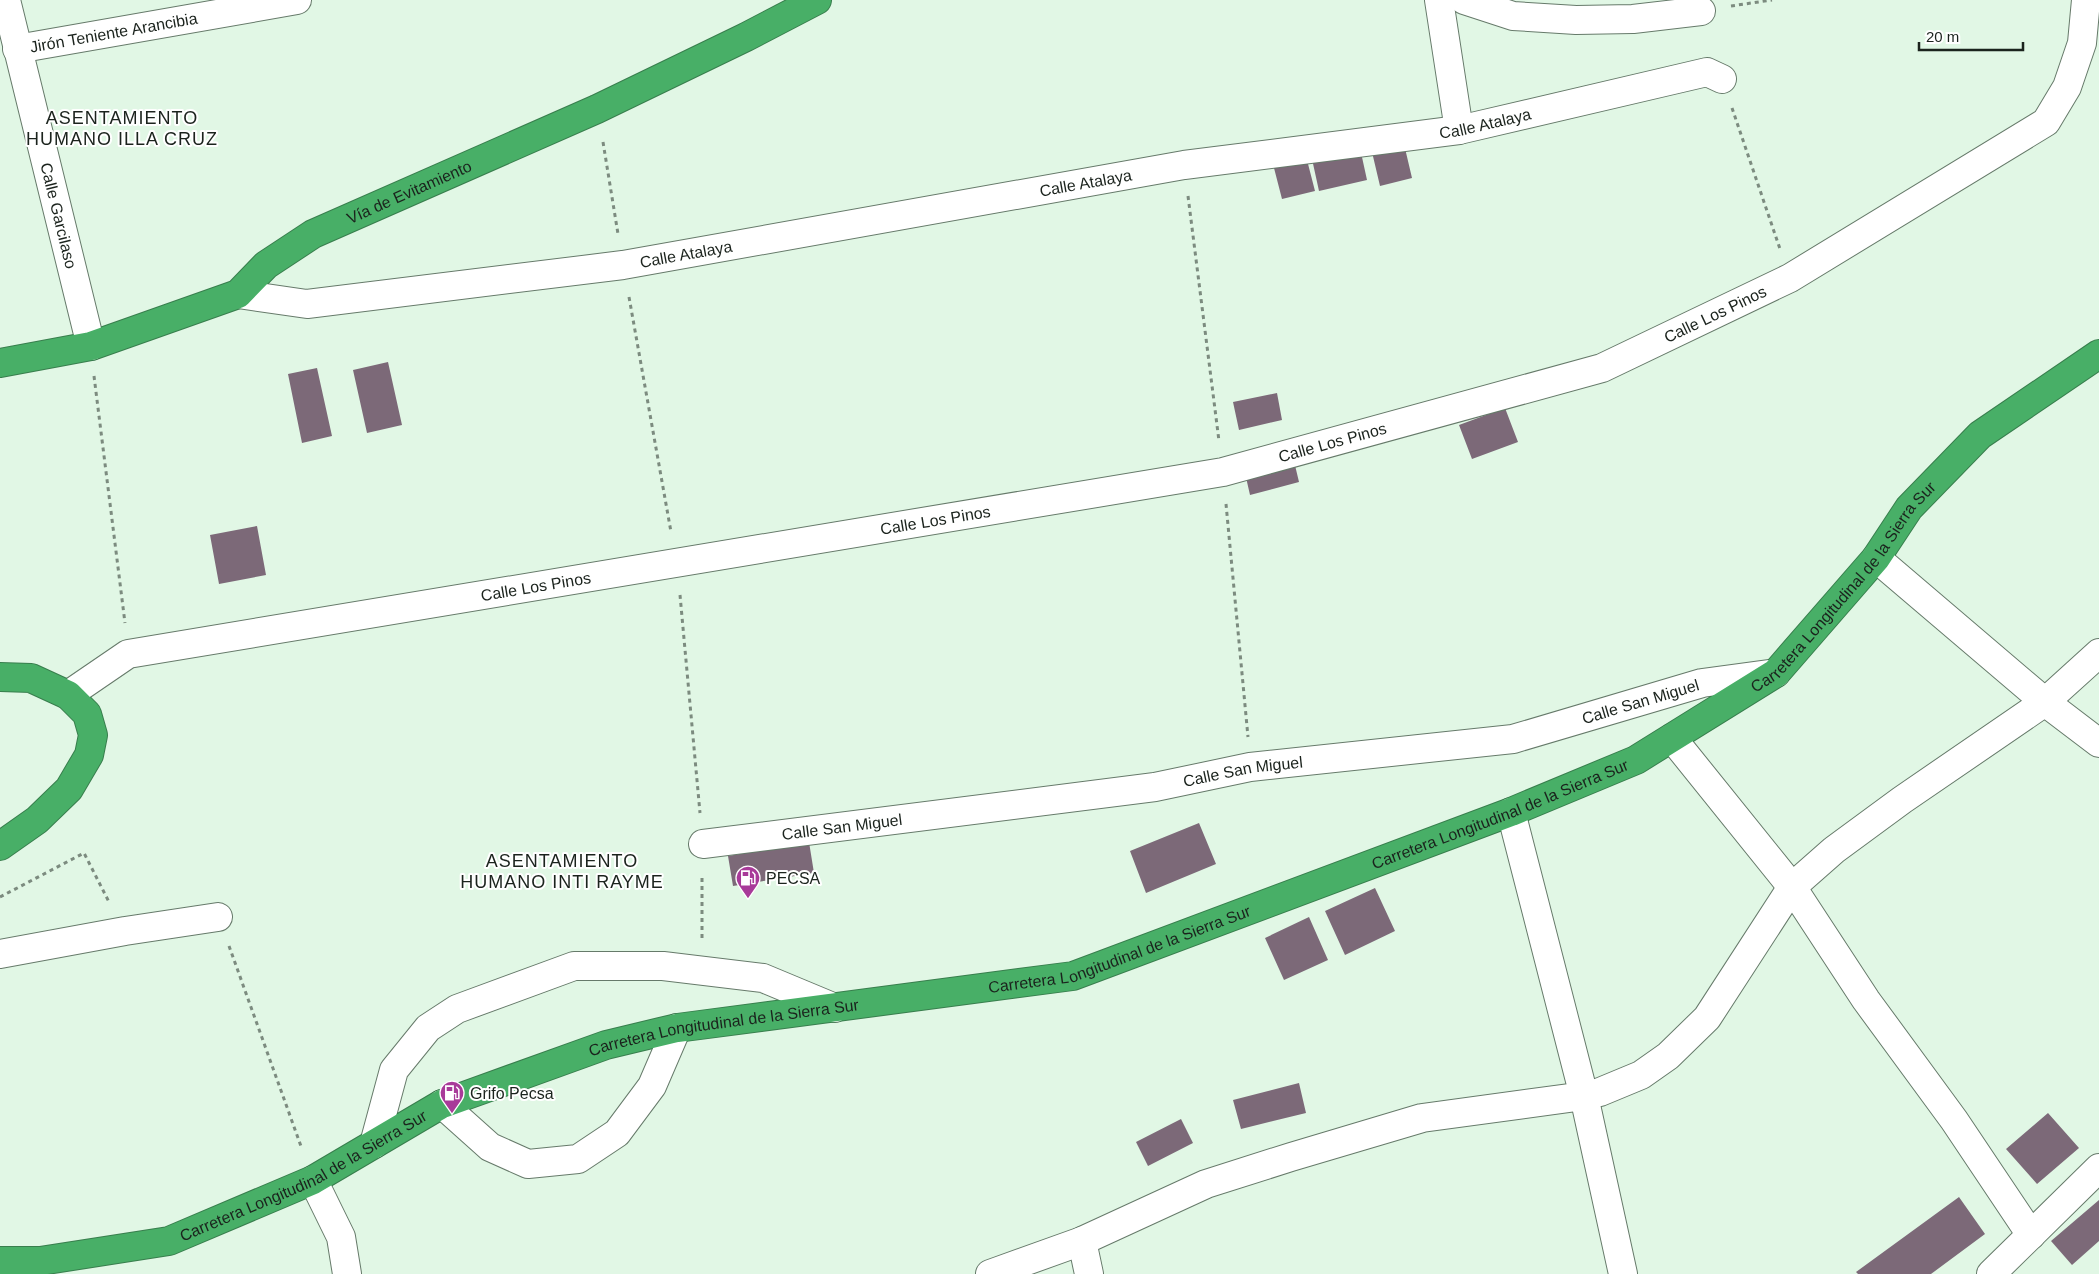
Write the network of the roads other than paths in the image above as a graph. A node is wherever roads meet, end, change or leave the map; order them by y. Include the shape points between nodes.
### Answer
1 (6, 0) edge
2 (297, 0) edge
3 (817, 0) edge
4 (1439, 0) edge
5 (1464, 0) edge
6 (2086, 0) edge
7 (1701, 11) road end
8 (17, 49) junction
9 (1722, 79) road end
10 (1460, 130) junction
11 (238, 294) junction
12 (90, 346) junction
13 (2099, 354) edge
14 (0, 363) edge
15 (1876, 558) junction
16 (2099, 653) edge
17 (1776, 673) junction
18 (0, 677) edge
19 (68, 695) junction
20 (2045, 702) junction
21 (1672, 738) junction
22 (2099, 742) edge
23 (1511, 812) junction
24 (703, 844) dead end
25 (0, 846) edge
26 (1792, 887) junction
27 (218, 917) road end
28 (0, 954) edge
29 (835, 1008) junction
30 (677, 1028) junction
31 (1584, 1096) junction
32 (442, 1104) junction
33 (374, 1144) junction
34 (2099, 1168) edge
35 (313, 1180) junction
36 (2031, 1235) junction
37 (1082, 1241) junction
38 (0, 1261) edge
39 (347, 1274) edge
40 (990, 1274) edge
41 (1089, 1274) edge
42 (1622, 1274) edge
43 (1991, 1274) edge

1 - 8 street, Calle Garcilaso
2 - 8 street, Jirón Teniente Arancibia
3 - 11 highway, Vía de Evitamiento via 597,109 313,234 266,265
4 - 10 street
5 - 7 street via 1513,16 1576,20 1633,19
6 - 19 street, Calle Los Pinos via 2082,44 2067,87 2046,122 1790,278 1602,368 1223,472 128,654
8 - 12 street, Calle Garcilaso
9 - 10 street, Calle Atalaya via 1707,72
10 - 11 street, Calle Atalaya via 1184,165 623,265 307,304
11 - 12 highway, Vía de Evitamiento
12 - 14 highway, Vía de Evitamiento
13 - 15 highway, Carretera Longitudinal de la Sierra Sur via 1980,435 1909,508
15 - 17 highway, Carretera Longitudinal de la Sierra Sur
15 - 20 street
16 - 20 street
17 - 21 highway, Carretera Longitudinal de la Sierra Sur
17 - 24 street, Calle San Miguel via 1702,683 1513,739 1250,767 1156,787
18 - 19 highway via 31,678
19 - 25 highway via 87,714 92,735 89,755 69,789 37,820
20 - 22 street
20 - 26 street via 1887,811 1834,850
21 - 23 highway, Carretera Longitudinal de la Sierra Sur via 1636,760
21 - 26 street
23 - 29 highway, Carretera Longitudinal de la Sierra Sur via 1073,976
23 - 31 street
26 - 31 street via 1707,1018 1668,1056 1641,1076
26 - 36 street via 1866,1000 1954,1120
27 - 28 street
29 - 30 highway, Carretera Longitudinal de la Sierra Sur
29 - 33 street via 763,978 663,966 574,966 457,1009 428,1028 394,1070
30 - 32 highway, Carretera Longitudinal de la Sierra Sur via 606,1045
30 - 32 street via 652,1086 617,1133 578,1159 528,1164 490,1147
31 - 37 street via 1422,1118 1206,1184
31 - 42 street
32 - 33 highway, Carretera Longitudinal de la Sierra Sur
33 - 35 highway, Carretera Longitudinal de la Sierra Sur
34 - 36 street
35 - 38 highway, Carretera Longitudinal de la Sierra Sur via 169,1241 40,1261
35 - 39 street via 341,1237
36 - 43 street
37 - 40 street
37 - 41 street

